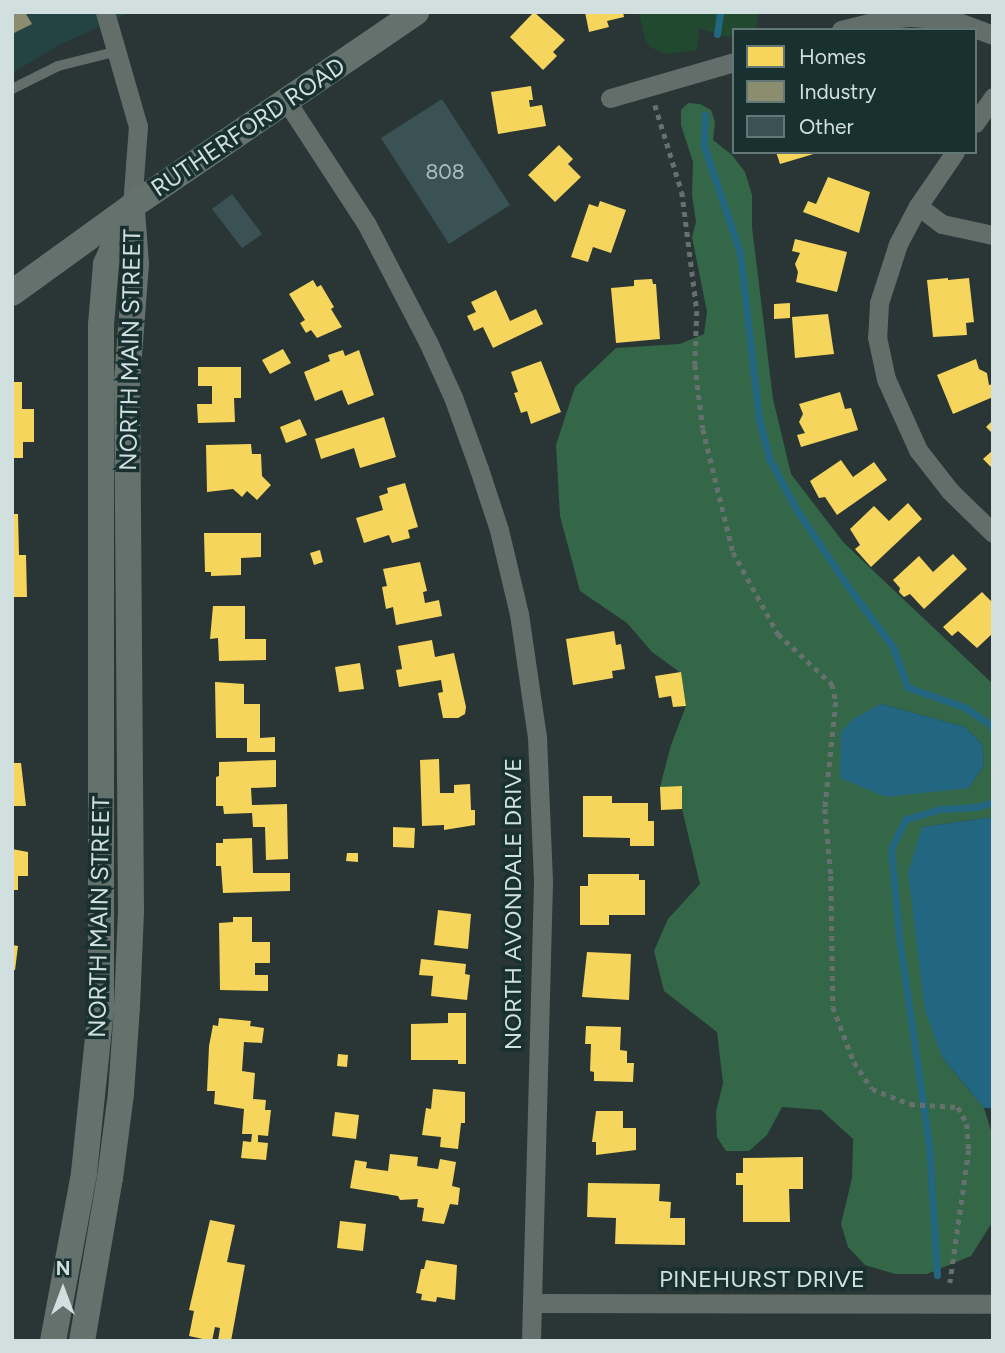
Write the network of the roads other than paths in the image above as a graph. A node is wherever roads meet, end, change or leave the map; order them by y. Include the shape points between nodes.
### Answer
1 (105, 12) edge
2 (416, 12) edge
3 (849, 28) edge
4 (974, 28) edge
5 (118, 51) junction
6 (732, 63) edge
7 (12, 89) edge
8 (993, 97) edge
9 (610, 98) dead end
10 (287, 102) junction
11 (977, 120) edge
12 (955, 154) edge
13 (132, 206) junction
14 (918, 206) junction
15 (993, 235) edge
16 (12, 293) edge
17 (993, 533) edge
18 (131, 911) junction
19 (101, 912) junction
20 (531, 1303) junction
21 (993, 1304) edge
22 (53, 1341) edge
23 (82, 1341) edge
24 (531, 1341) edge

1 - 5 street
2 - 10 street, RUTHERFORD ROAD
3 - 4 street via 911,17 953,20
5 - 7 lane via 58,66
5 - 13 street via 138,126
6 - 9 street
8 - 11 street
10 - 13 street, RUTHERFORD ROAD
10 - 20 street, NORTH AVONDALE DRIVE via 366,223 453,397 495,518 519,614 537,737 543,882
12 - 14 street
13 - 16 street, RUTHERFORD ROAD
13 - 18 street, NORTH MAIN STREET via 136,264 127,381
13 - 19 street, NORTH MAIN STREET via 106,264 101,326
14 - 15 street via 942,224
14 - 17 street via 898,244 879,303 877,337 886,379 918,450 950,491
18 - 19 street
18 - 23 street, NORTH MAIN STREET via 121,1093 99,1257
19 - 22 street, NORTH MAIN STREET via 101,1009 84,1173
20 - 21 street, PINEHURST DRIVE
20 - 24 street, NORTH AVONDALE DRIVE

